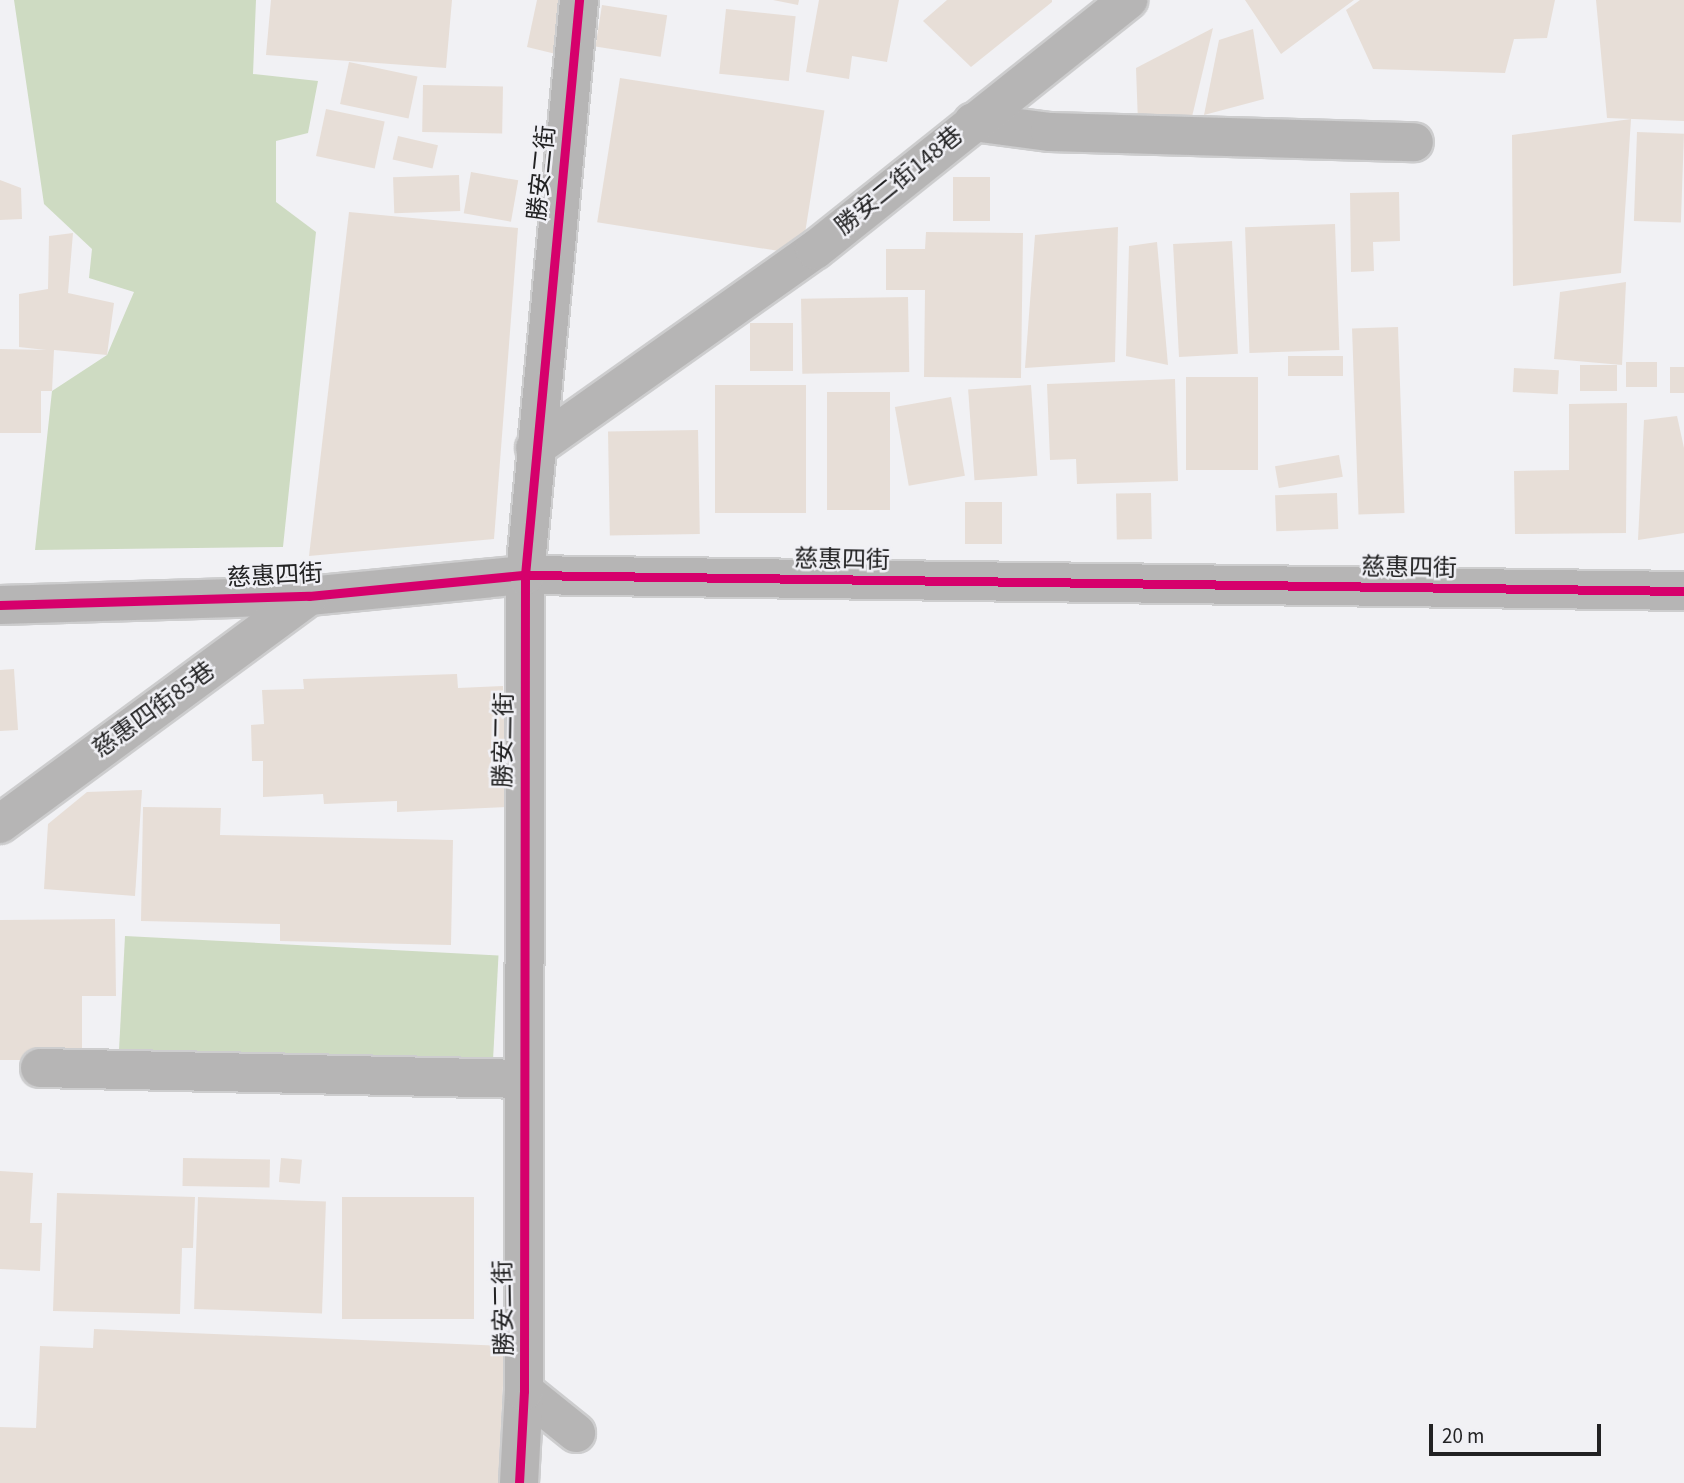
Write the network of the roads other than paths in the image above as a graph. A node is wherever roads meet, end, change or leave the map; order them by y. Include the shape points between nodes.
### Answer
1 (579, 0) edge
2 (1128, 0) edge
3 (972, 122) junction
4 (1414, 142) dead end
5 (535, 448) junction
6 (525, 575) junction
7 (1684, 591) edge
8 (309, 596) junction
9 (0, 605) edge
10 (0, 824) edge
11 (40, 1068) dead end
12 (520, 1079) junction
13 (524, 1391) junction
14 (576, 1433) dead end
15 (519, 1483) edge

1 - 5 street, 勝安二街
2 - 3 street
3 - 4 street, 勝安二街148巷 via 1050,132
3 - 5 street, 勝安二街148巷 via 815,250
5 - 6 street, 勝安二街
6 - 7 street, 慈惠四街
6 - 8 street, 慈惠四街
6 - 12 street, 勝安二街
8 - 9 street, 慈惠四街
8 - 10 street, 慈惠四街85巷
11 - 12 street
12 - 13 street, 勝安二街
13 - 14 street
13 - 15 street, 勝安二街

